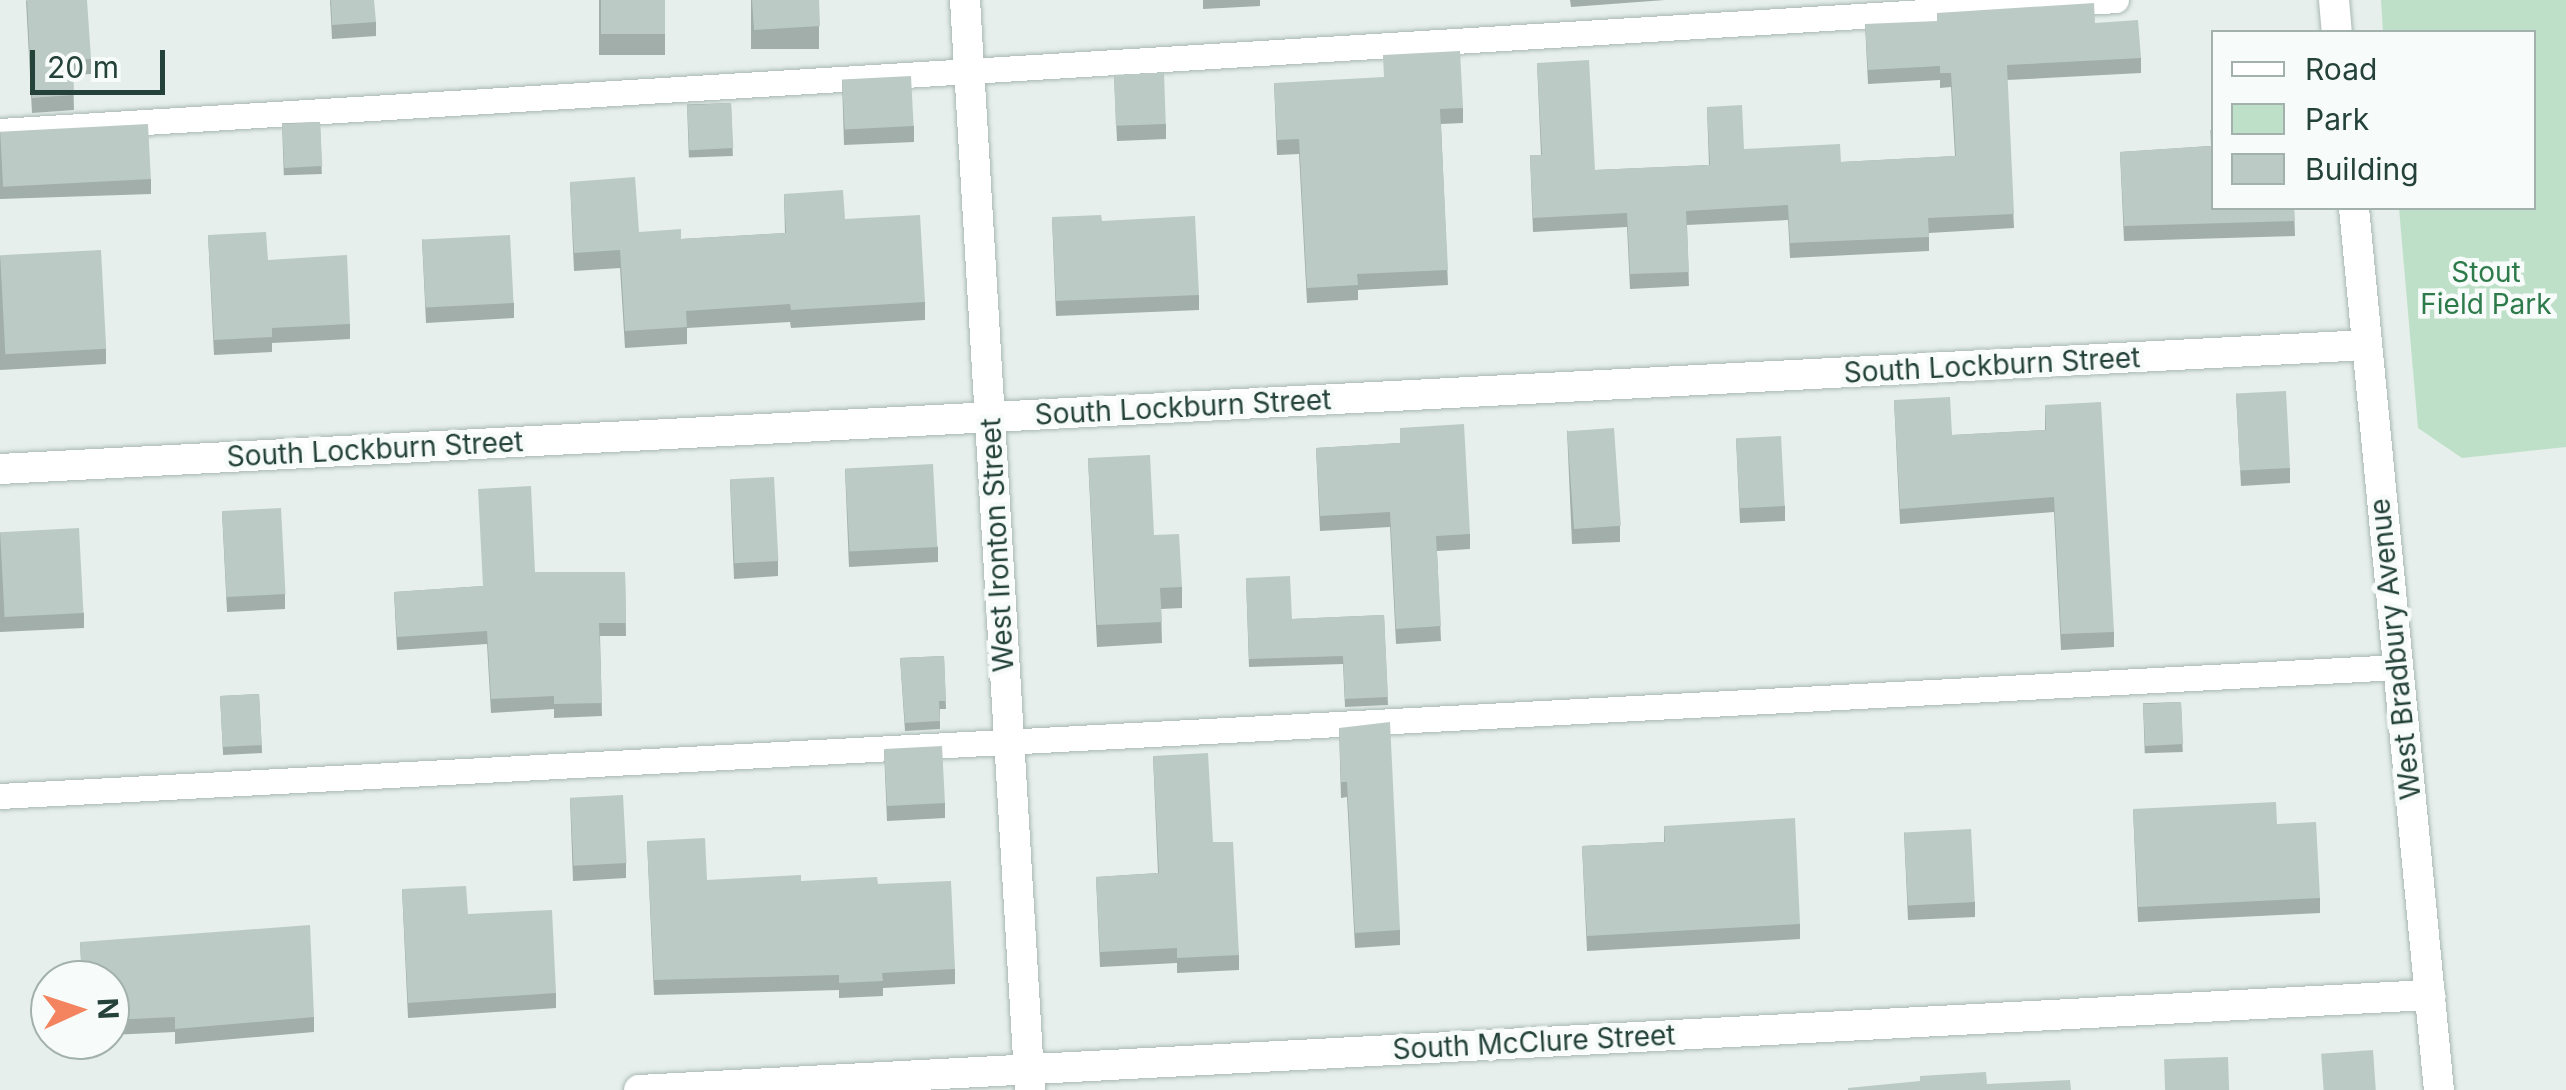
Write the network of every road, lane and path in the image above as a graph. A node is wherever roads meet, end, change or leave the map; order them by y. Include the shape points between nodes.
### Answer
1 (965, 0) edge
2 (2116, 0) edge
3 (2334, 0) edge
4 (2337, 30) edge
5 (969, 71) junction
6 (0, 132) edge
7 (2354, 210) edge
8 (2367, 345) junction
9 (989, 417) junction
10 (0, 469) edge
11 (2395, 667) junction
12 (1008, 740) junction
13 (0, 796) edge
14 (2430, 995) junction
15 (1029, 1079) edge
16 (640, 1090) edge
17 (2440, 1090) edge

1 - 5 street, West Ironton Street
2 - 5 lane
3 - 4 street
5 - 6 lane
5 - 9 street, West Ironton Street
7 - 8 street, West Bradbury Avenue
8 - 9 street, South Lockburn Street
8 - 11 street, West Bradbury Avenue
9 - 10 street, South Lockburn Street
9 - 12 street, West Ironton Street
11 - 12 lane
11 - 14 street, West Bradbury Avenue
12 - 13 lane
12 - 15 street, West Ironton Street
14 - 15 street, South McClure Street
14 - 17 street, West Bradbury Avenue
15 - 16 street, South McClure Street

